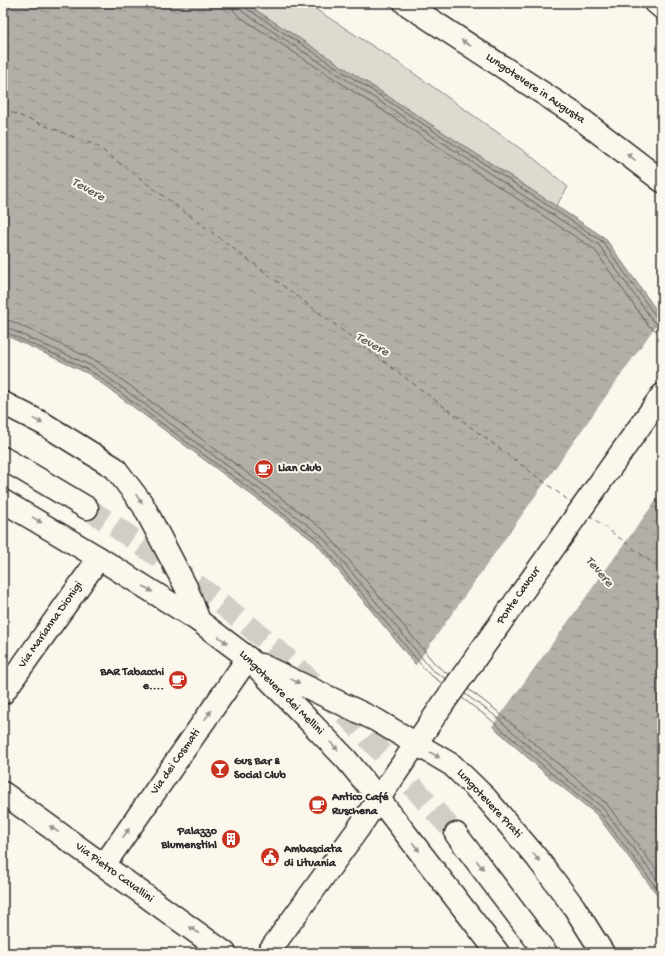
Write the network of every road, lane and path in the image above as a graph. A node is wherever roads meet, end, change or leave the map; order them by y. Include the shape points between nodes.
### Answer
1 (405, 3) edge
2 (656, 3) edge
3 (662, 8) edge
4 (662, 181) edge
5 (662, 395) edge
6 (3, 403) edge
7 (3, 458) edge
8 (3, 501) edge
9 (87, 508) tunnel mouth
10 (99, 558) junction
11 (199, 621) junction
12 (248, 658) junction
13 (3, 693) edge
14 (416, 744) junction
15 (3, 792) edge
16 (380, 799) junction
17 (456, 834) tunnel mouth
18 (104, 865) junction
19 (226, 953) edge
20 (268, 953) edge
21 (498, 953) edge
22 (546, 953) edge
23 (603, 953) edge

4 -> 1 street, Lungotevere in Augusta via 573,113
2 - 3 street
5 - 14 street, Ponte Cavour
6 -> 11 street via 44,424 115,468 143,505 186,587
7 - 9 street
8 -> 10 street, Lungotevere dei Mellini
10 -> 11 street, Lungotevere dei Mellini
10 - 13 street, Via Marianna Dionigi
11 -> 12 street, Lungotevere dei Mellini
12 -> 14 street, Lungotevere Prati via 376,720
12 -> 16 street, Lungotevere dei Mellini via 346,759
18 -> 12 street, Via dei Cosmati
14 - 16 street, Ponte Cavour
14 -> 23 street, Lungotevere Prati via 452,765 499,812 574,907
18 -> 15 street, Via Pietro Cavallini
16 - 20 street, Ponte Cavour
16 -> 21 street, Lungotevere dei Mellini
17 -> 22 street
19 -> 18 street, Via Pietro Cavallini

